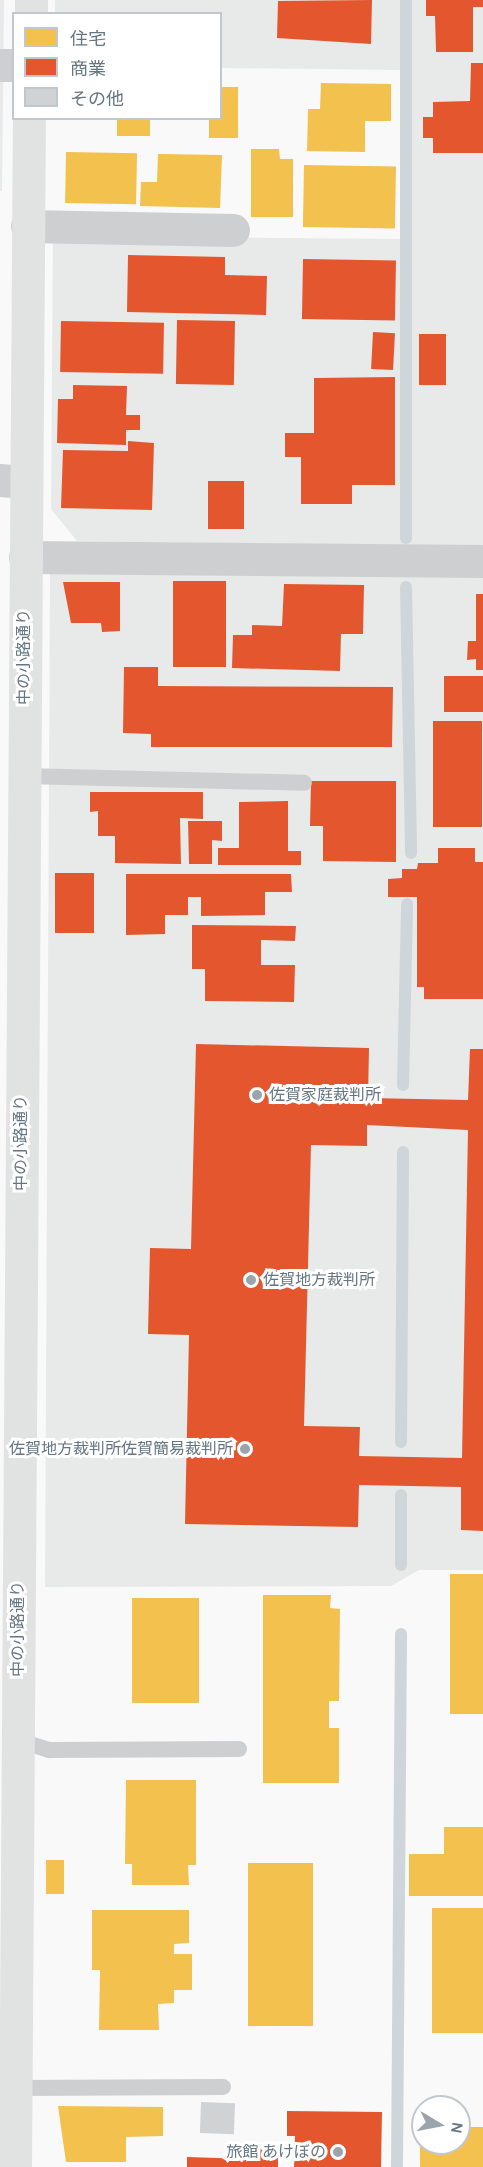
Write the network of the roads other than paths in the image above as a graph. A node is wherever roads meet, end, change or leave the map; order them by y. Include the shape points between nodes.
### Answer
1 (29, 120) edge
2 (27, 226) junction
3 (233, 231) dead end
4 (12, 481) edge
5 (25, 557) junction
6 (483, 561) edge
7 (24, 776) junction
8 (304, 783) dead end
9 (10, 1361) edge
10 (18, 1740) junction
11 (239, 1749) dead end
12 (223, 2087) dead end
13 (15, 2088) junction
14 (15, 2167) edge

1 - 2 street, 中の小路通り
2 - 3 street
2 - 4 street, 中の小路通り
4 - 5 street, 中の小路通り
5 - 6 street
5 - 7 street, 中の小路通り
7 - 8 lane
7 - 9 street, 中の小路通り
9 - 10 street, 中の小路通り
10 - 11 lane via 49,1750
10 - 13 street, 中の小路通り
12 - 13 lane
13 - 14 street, 中の小路通り

